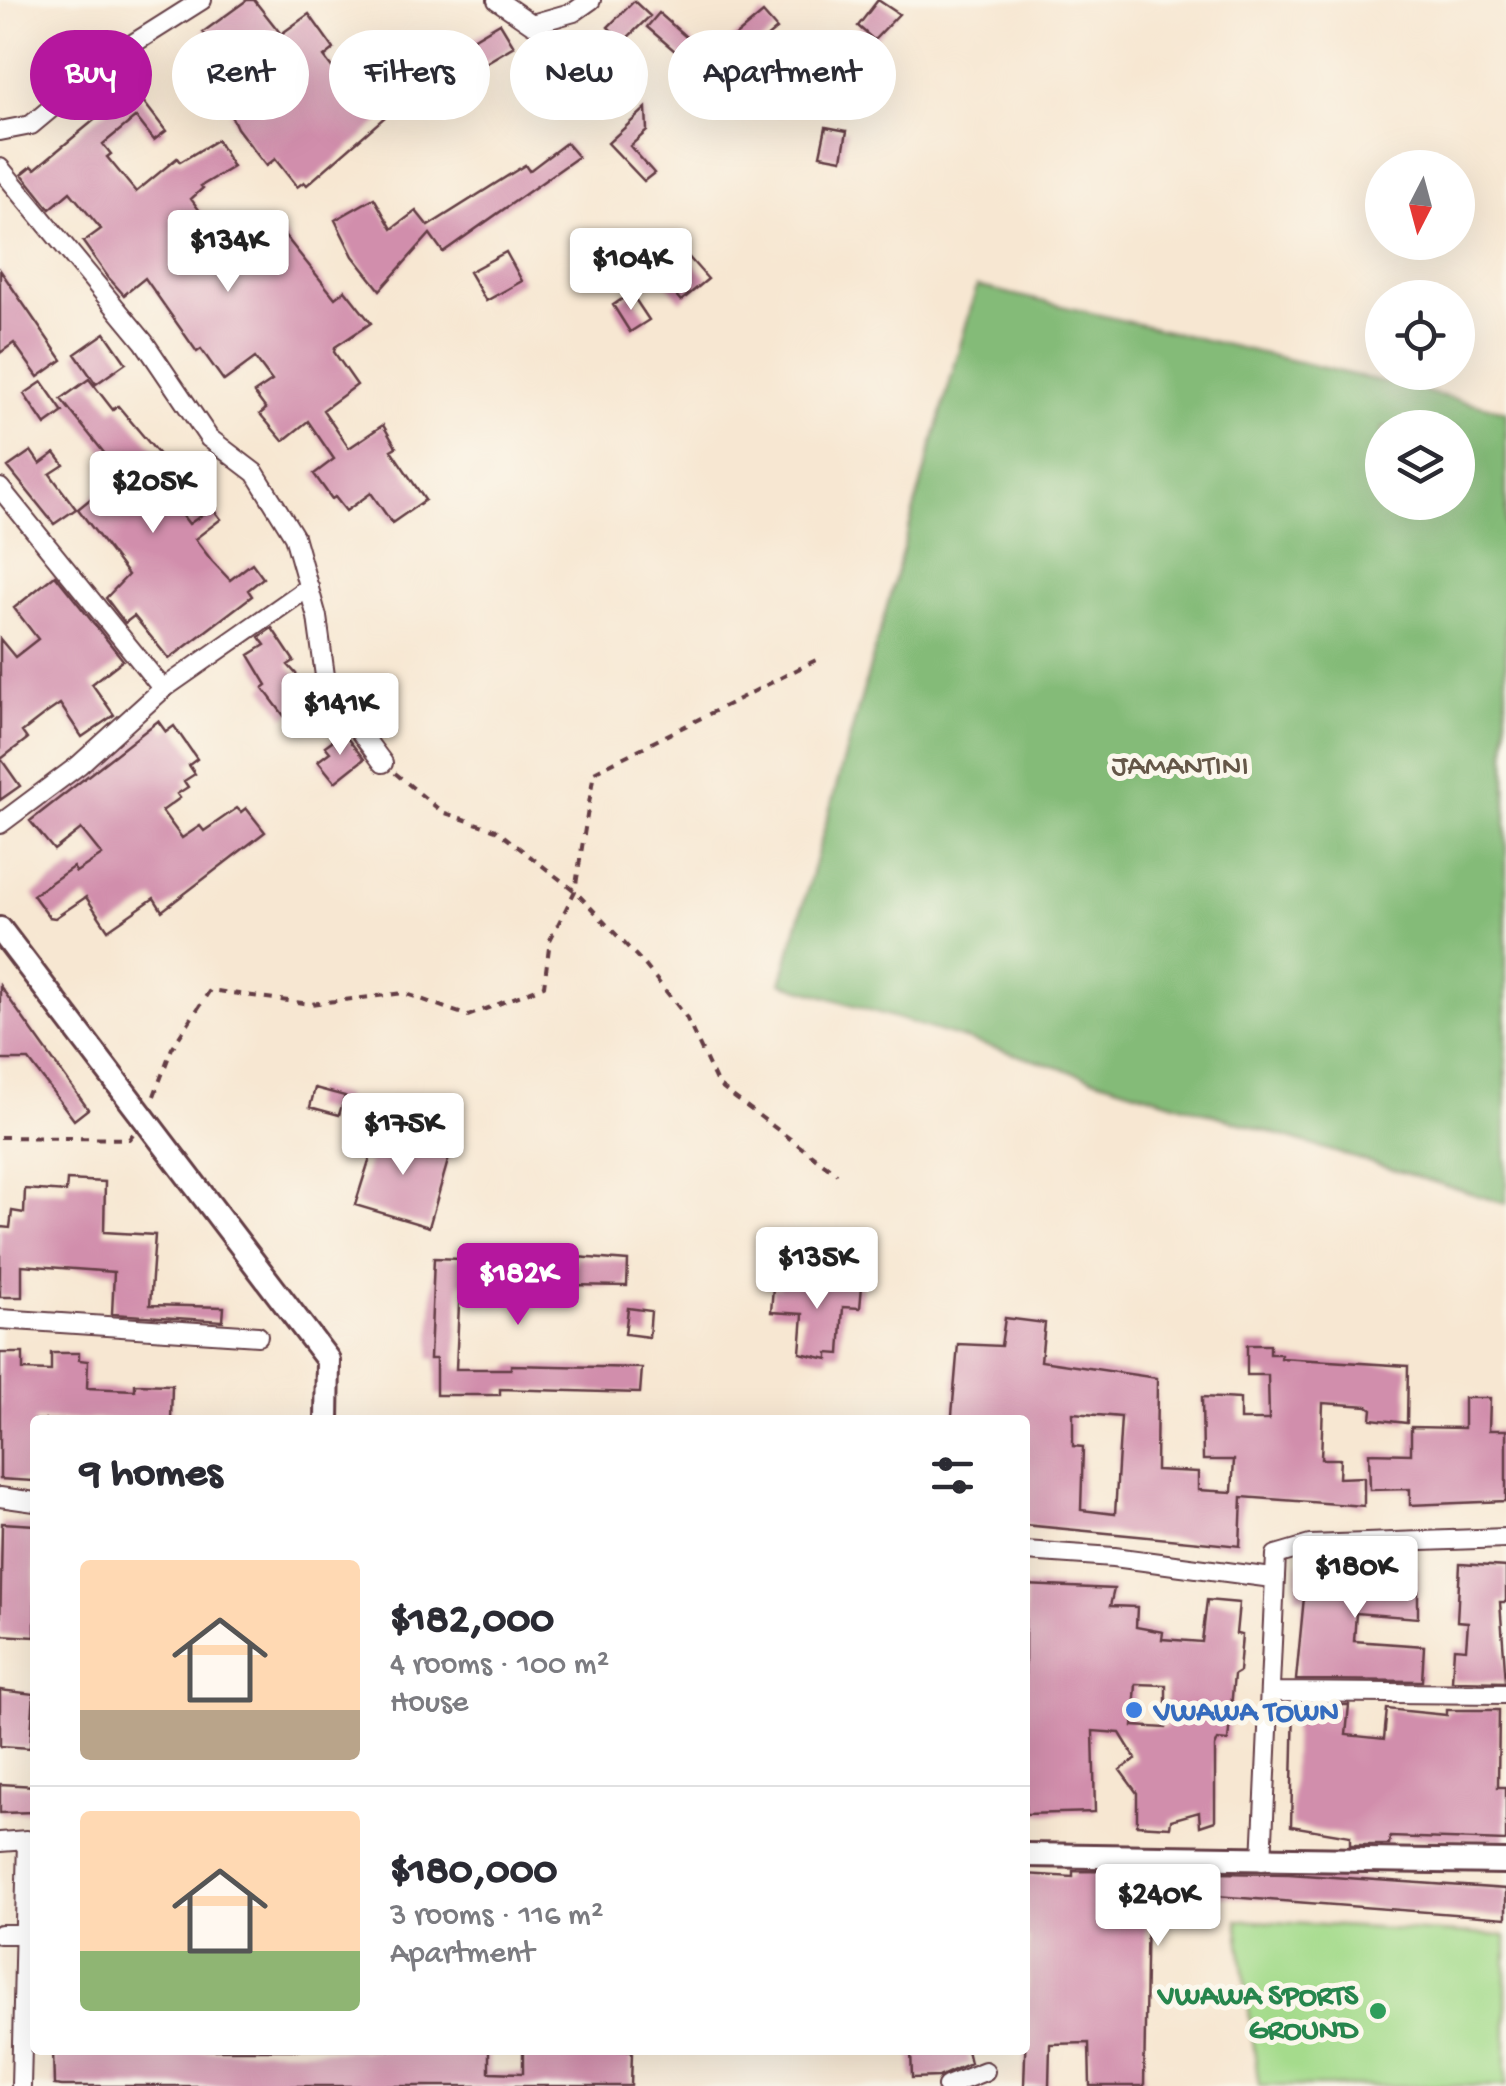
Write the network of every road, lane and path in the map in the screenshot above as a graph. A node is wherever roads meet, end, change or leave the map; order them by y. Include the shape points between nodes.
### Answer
1 (202, 0) edge
2 (497, 0) edge
3 (591, 0) edge
4 (0, 131) edge
5 (0, 168) edge
6 (0, 488) edge
7 (309, 586) junction
8 (820, 658) dead end
9 (163, 689) junction
10 (382, 762) joint
11 (0, 824) edge
12 (575, 892) junction
13 (0, 929) edge
14 (145, 1119) junction
15 (0, 1138) edge
16 (837, 1174) dead end
17 (0, 1319) edge
18 (258, 1336) dead end
19 (326, 1415) edge
20 (0, 1497) edge
21 (30, 1501) edge
22 (1506, 1538) edge
23 (1030, 1552) edge
24 (1272, 1578) junction
25 (1273, 1692) junction
26 (1506, 1694) edge
27 (30, 1840) edge
28 (0, 1842) edge
29 (30, 1850) edge
30 (1030, 1855) edge
31 (1262, 1861) junction
32 (1506, 1862) edge
33 (0, 1934) edge
34 (22, 1934) junction
35 (29, 1992) edge
36 (985, 2071) dead end
37 (21, 2086) edge
38 (947, 2086) edge

1 - 4 street via 116,56 31,126
2 - 3 street via 532,24
5 - 7 street via 144,342 209,438 255,473 294,536
6 - 9 street
7 - 9 street
7 - 10 street via 326,676
8 - 12 path via 594,772
9 - 11 street
10 - 12 path via 442,812 496,830
12 - 14 path via 550,940 544,986 468,1016 404,992 310,1004 210,990 172,1048
12 - 16 path via 685,1015 718,1084
13 - 14 street
14 - 15 path via 129,1139
14 - 19 street via 328,1360
17 - 18 street
20 - 21 street
22 - 24 street via 1310,1545 1276,1555
23 - 24 street
24 - 25 street
25 - 26 street
25 - 31 street
27 - 28 street
29 - 34 street
30 - 31 street
31 - 32 street
33 - 34 street
34 - 35 street
35 - 37 street
36 - 38 street

